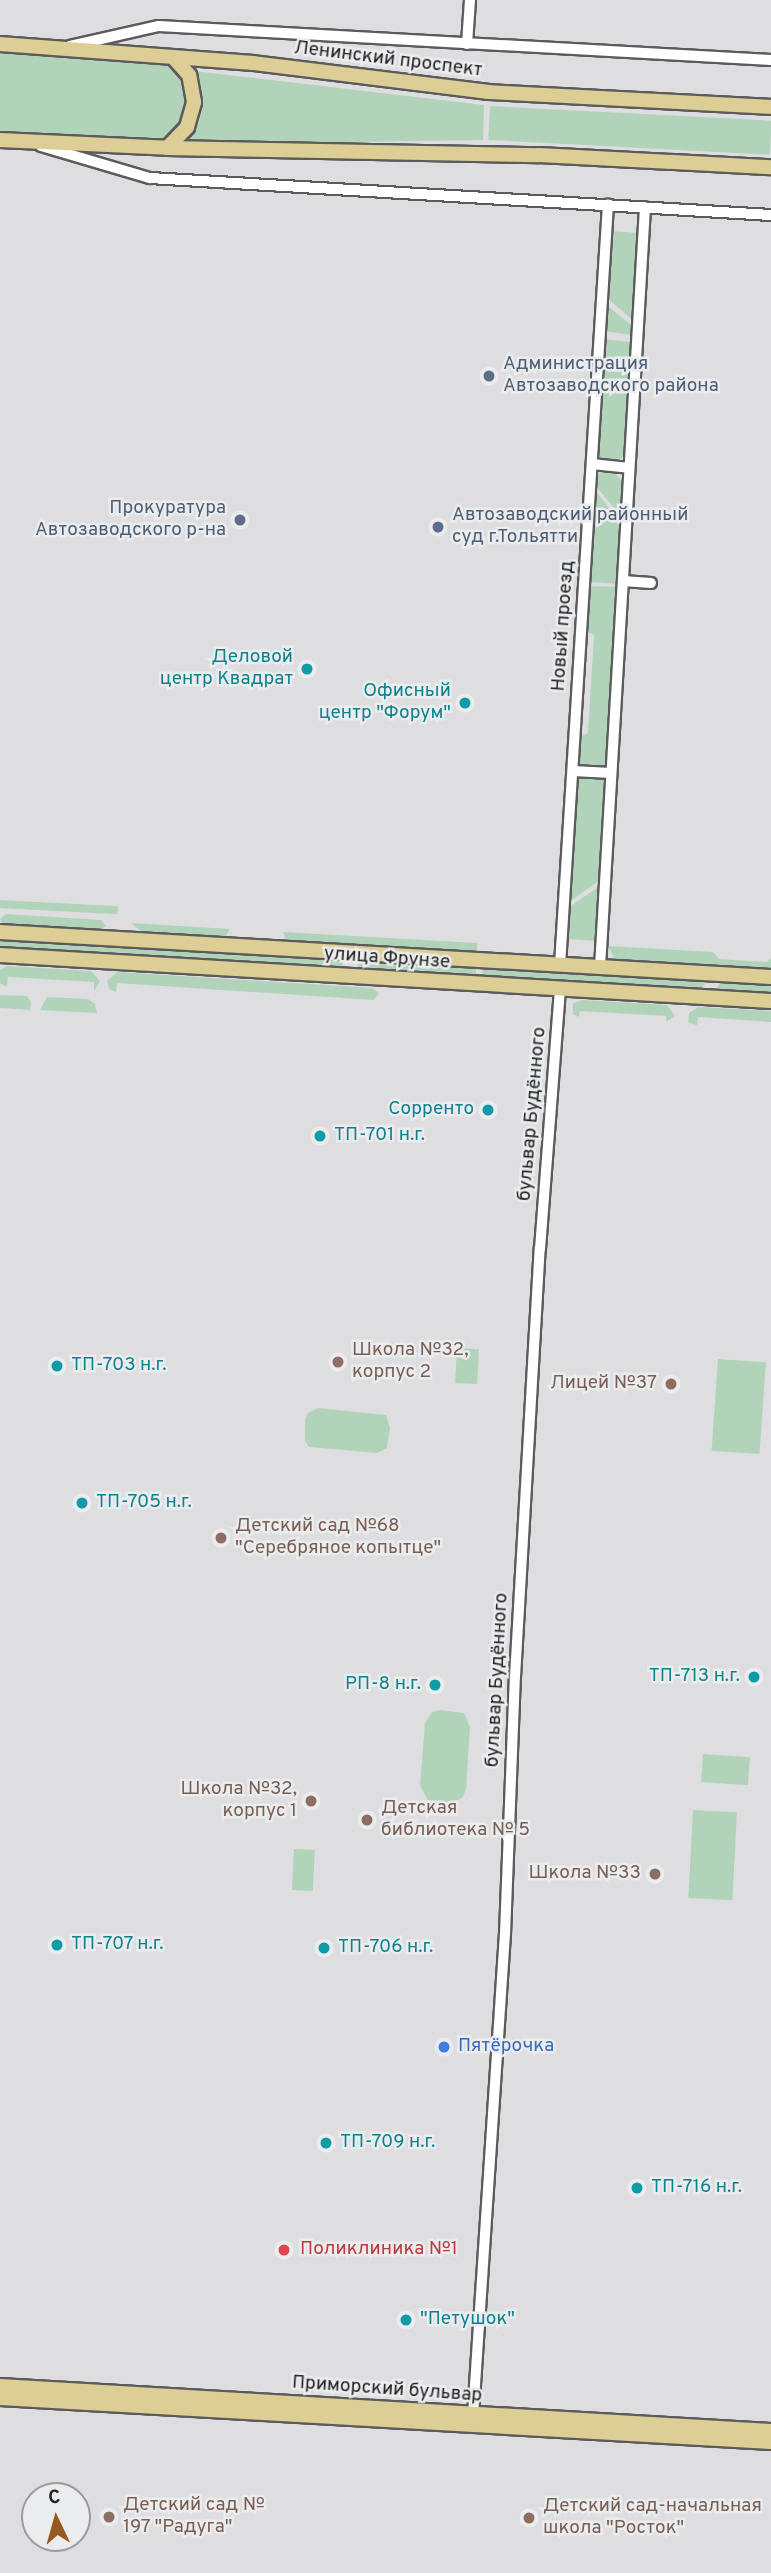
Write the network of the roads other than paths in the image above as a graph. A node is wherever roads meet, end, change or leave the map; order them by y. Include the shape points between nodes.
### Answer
1 (470, 0) edge
2 (0, 44) edge
3 (467, 44) junction
4 (60, 48) junction
5 (173, 57) junction
6 (771, 60) edge
7 (771, 107) edge
8 (0, 140) edge
9 (25, 141) junction
10 (167, 148) junction
11 (771, 167) edge
12 (608, 205) junction
13 (645, 207) junction
14 (771, 215) edge
15 (592, 464) junction
16 (629, 468) junction
17 (623, 581) junction
18 (651, 583) dead end
19 (572, 771) junction
20 (611, 773) junction
21 (0, 932) edge
22 (352, 953) junction
23 (0, 955) edge
24 (560, 965) junction
25 (600, 967) junction
26 (709, 973) junction
27 (351, 976) junction
28 (771, 977) edge
29 (560, 989) junction
30 (708, 998) junction
31 (771, 1001) edge
32 (0, 2386) edge
33 (0, 2398) edge
34 (474, 2415) junction
35 (771, 2431) edge
36 (771, 2442) edge

1 - 3 street
2 - 4 main road, Ленинский проспект
3 - 4 street via 159,26
3 - 6 street
4 - 5 main road, Ленинский проспект
5 - 7 main road, Ленинский проспект via 488,92
5 - 10 main road via 189,75 194,103 187,127
8 - 9 main road
9 - 10 main road
9 - 12 street via 150,178
10 - 11 main road via 539,155
12 - 13 street
12 - 15 street, Новый проезд
13 - 14 street
13 - 16 street
15 - 16 street
15 - 19 street, Новый проезд
16 - 17 street
17 - 18 street
17 - 20 street
19 - 20 street
19 - 24 street, Новый проезд
20 - 25 street
21 - 22 main road, улица Фрунзе
22 - 24 main road, улица Фрунзе
22 - 27 main road
23 - 27 main road, улица Фрунзе
24 - 25 main road, улица Фрунзе
25 - 26 main road, улица Фрунзе
26 - 28 main road, улица Фрунзе
26 - 30 main road
27 - 29 main road, улица Фрунзе
29 - 30 main road, улица Фрунзе
29 - 34 street, бульвар Будённого via 540,1249 505,1934
30 - 31 main road, улица Фрунзе
32 - 34 main road, Приморский бульвар
33 - 36 main road
34 - 35 main road, Приморский бульвар

